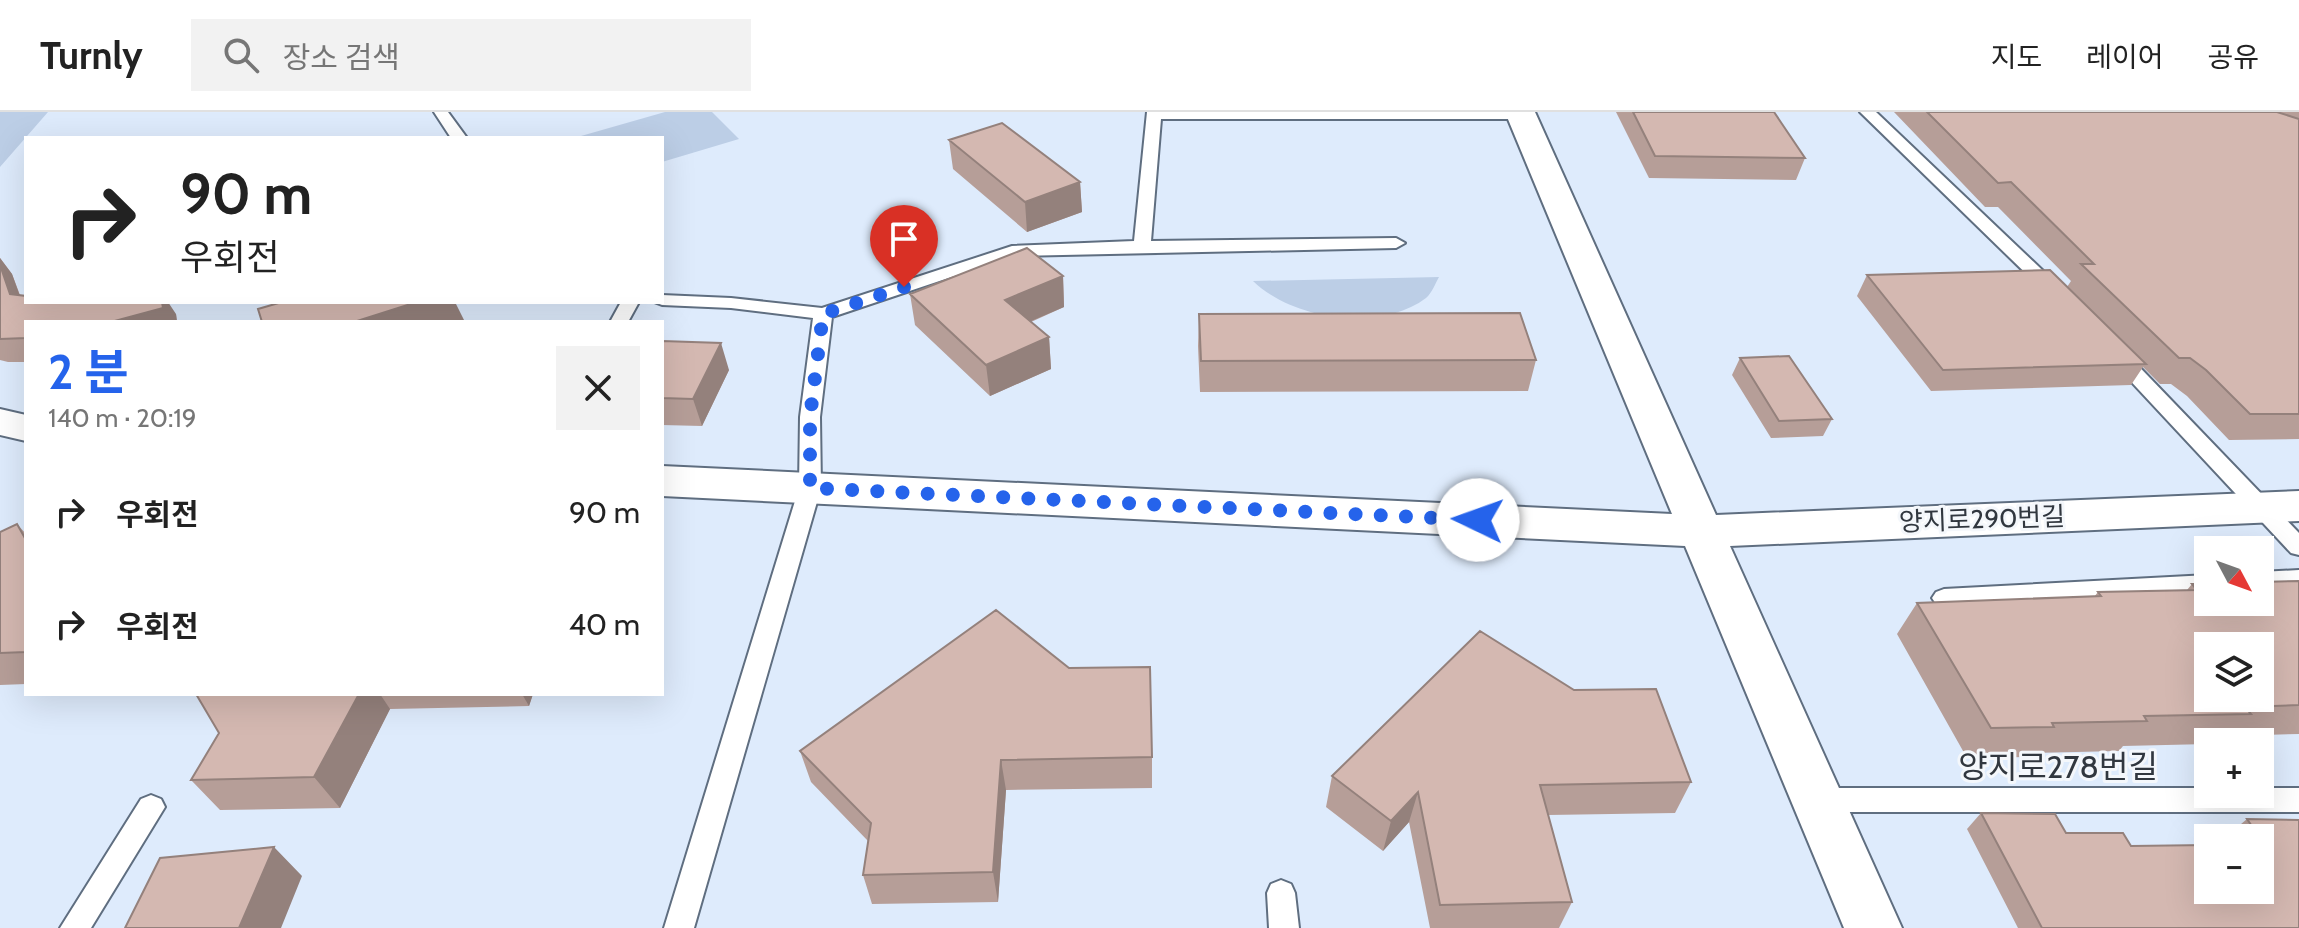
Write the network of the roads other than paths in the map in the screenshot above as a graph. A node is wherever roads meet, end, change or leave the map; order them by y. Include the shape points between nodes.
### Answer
1 (441, 112) edge
2 (1867, 112) edge
3 (1520, 113) edge
4 (1154, 114) edge
5 (458, 136) edge
6 (1396, 243) dead end
7 (1142, 246) junction
8 (664, 300) edge
9 (2065, 302) edge
10 (823, 314) junction
11 (2107, 345) edge
12 (0, 422) edge
13 (24, 428) edge
14 (664, 481) edge
15 (810, 488) junction
16 (2281, 506) edge
17 (1700, 531) junction
18 (2299, 547) edge
19 (2299, 579) edge
20 (2274, 580) edge
21 (2194, 585) edge
22 (1944, 598) edge
23 (1816, 800) junction
24 (2299, 800) edge
25 (151, 807) dead end
26 (1281, 893) dead end
27 (75, 928) edge
28 (679, 928) edge
29 (1284, 928) edge
30 (1873, 928) edge

1 - 5 lane
2 - 9 lane
3 - 4 lane
3 - 17 street
4 - 7 lane
6 - 7 lane
7 - 10 lane via 1012,251
8 - 10 lane
10 - 15 lane via 810,417
11 - 16 lane
12 - 13 street
14 - 15 street, 양지로290번길
15 - 17 street, 양지로290번길
15 - 28 lane
16 - 17 street, 양지로290번길
16 - 18 lane
17 - 23 street
19 - 20 lane
21 - 22 lane
23 - 24 lane, 양지로278번길
23 - 30 street
25 - 27 lane
26 - 29 lane

